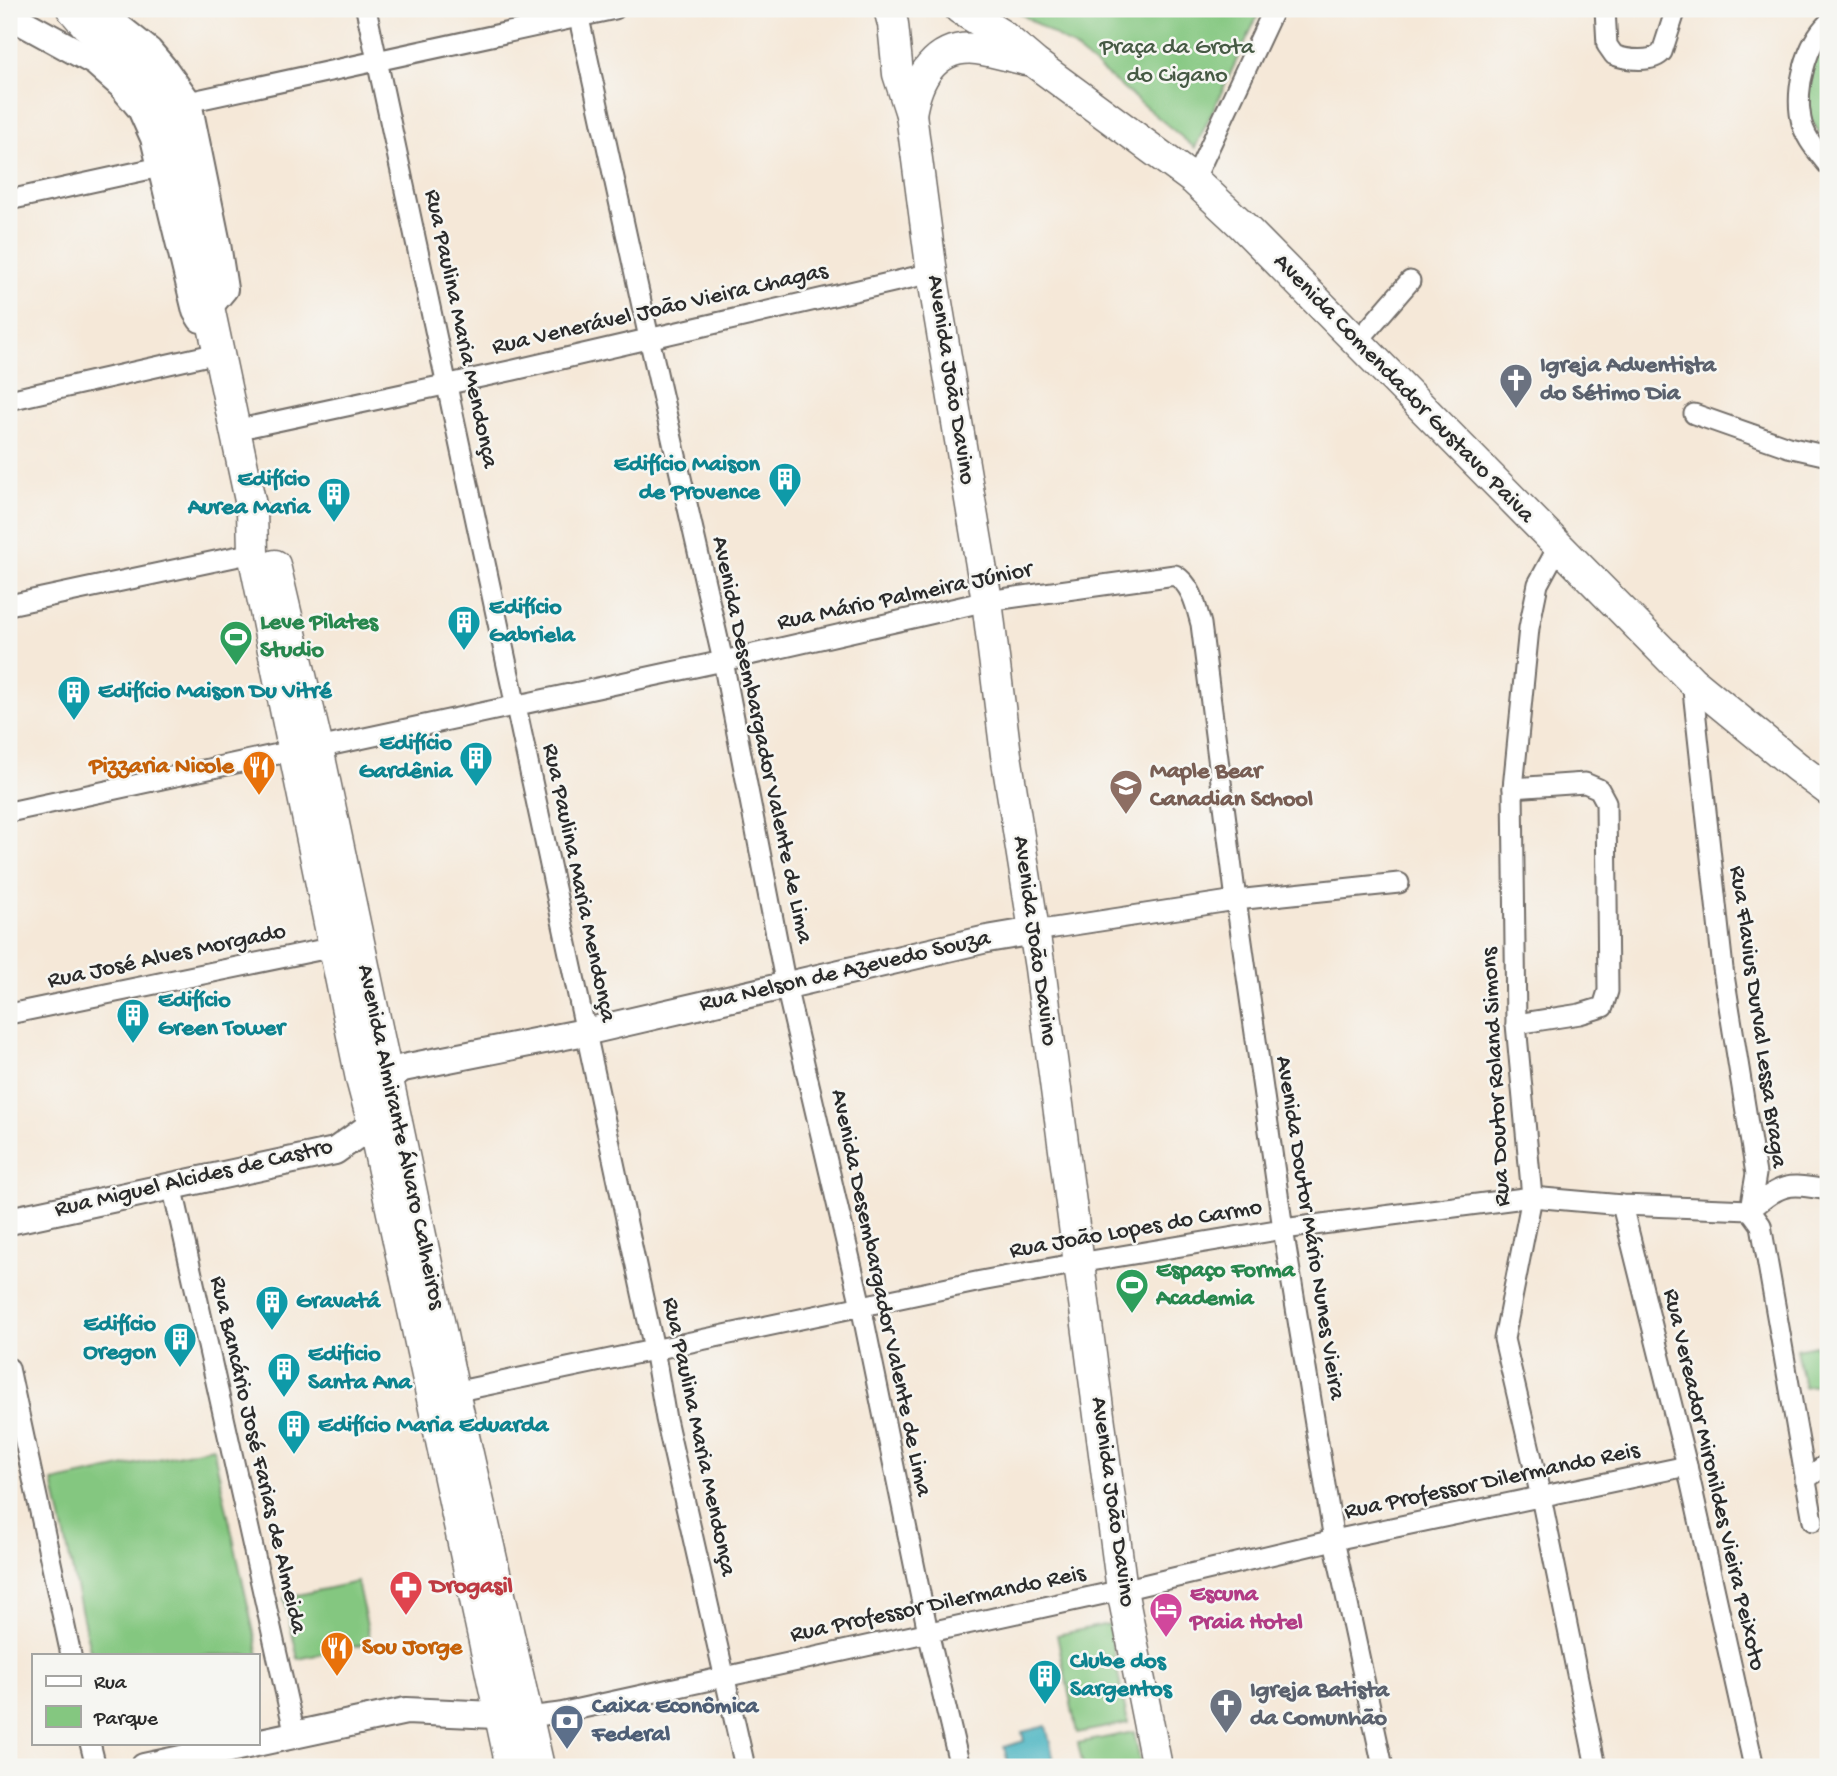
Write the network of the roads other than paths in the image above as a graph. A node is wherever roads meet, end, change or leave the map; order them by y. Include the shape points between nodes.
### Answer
1 (72, 9) edge
2 (96, 9) edge
3 (366, 9) edge
4 (615, 9) edge
5 (890, 9) edge
6 (960, 9) edge
7 (1274, 9) edge
8 (1605, 9) edge
9 (1675, 9) edge
10 (578, 13) edge
11 (9, 15) edge
12 (1828, 23) edge
13 (377, 61) junction
14 (1035, 63) junction
15 (188, 102) junction
16 (911, 114) junction
17 (1828, 165) edge
18 (160, 167) junction
19 (1194, 180) junction
20 (9, 200) edge
21 (932, 273) junction
22 (1410, 281) dead end
23 (209, 307) junction
24 (649, 338) junction
25 (1358, 341) junction
26 (217, 348) junction
27 (446, 384) junction
28 (9, 400) edge
29 (1694, 414) dead end
30 (235, 430) junction
31 (1828, 456) edge
32 (252, 510) junction
33 (1558, 547) junction
34 (253, 553) junction
35 (1175, 575) joint
36 (987, 601) junction
37 (9, 605) edge
38 (723, 661) junction
39 (1692, 681) junction
40 (515, 706) junction
41 (305, 750) junction
42 (1513, 788) junction
43 (1828, 790) edge
44 (9, 811) edge
45 (1399, 883) dead end
46 (1236, 900) junction
47 (1035, 931) junction
48 (334, 947) junction
49 (786, 986) junction
50 (9, 1014) edge
51 (1516, 1024) junction
52 (585, 1032) junction
53 (387, 1078) junction
54 (373, 1124) junction
55 (172, 1185) junction
56 (1828, 1190) edge
57 (1532, 1197) junction
58 (1622, 1205) junction
59 (1750, 1210) junction
60 (9, 1221) edge
61 (1283, 1230) junction
62 (1079, 1263) junction
63 (861, 1306) junction
64 (654, 1349) junction
65 (9, 1368) edge
66 (454, 1392) junction
67 (1828, 1463) edge
68 (1686, 1466) junction
69 (1805, 1480) junction
70 (1541, 1497) junction
71 (1813, 1521) dead end
72 (1334, 1540) junction
73 (1122, 1590) junction
74 (928, 1632) junction
75 (71, 1654) edge
76 (726, 1675) junction
77 (514, 1716) junction
78 (295, 1735) junction
79 (259, 1743) edge
80 (90, 1744) edge
81 (253, 1744) edge
82 (96, 1767) edge
83 (144, 1767) edge
84 (512, 1767) edge
85 (539, 1767) edge
86 (745, 1767) edge
87 (960, 1767) edge
88 (1157, 1767) edge
89 (1383, 1767) edge
90 (1596, 1767) edge
91 (1754, 1767) edge

1 - 23 main road, Avenida Almirante Álvaro Calheiros via 155,86 171,119
2 - 15 street via 149,51
3 - 13 street, Rua Paulina Maria Mendonça
4 - 10 street
5 - 16 main road, Avenida João Davino via 898,74
6 - 14 main road, Avenida Comendador Gustavo Paiva
7 - 19 street
8 - 9 street via 1607,45 1614,55 1652,59 1660,56
10 - 13 street
10 - 24 street, Avenida Desembargador Valente de Lima
11 - 18 street via 95,62 121,85 141,109
12 - 17 street via 1811,45 1799,100 1808,138
13 - 15 street
13 - 27 street, Rua Paulina Maria Mendonça
14 - 16 main road, Avenida João Davino via 974,48 941,56 919,82
14 - 19 main road, Avenida Comendador Gustavo Paiva
15 - 23 street via 223,289
16 - 21 main road, Avenida João Davino
18 - 20 street
18 - 26 street via 197,312
19 - 25 main road, Avenida Comendador Gustavo Paiva
21 - 24 street, Rua Venerável João Vieira Chagas
21 - 36 main road, Avenida João Davino
22 - 25 street
23 - 26 main road, Avenida Almirante Álvaro Calheiros
24 - 27 street, Rua Venerável João Vieira Chagas
24 - 38 street, Avenida Desembargador Valente de Lima
25 - 33 main road, Avenida Comendador Gustavo Paiva
26 - 28 street
26 - 30 main road, Avenida Almirante Álvaro Calheiros
27 - 30 street, Rua Venerável João Vieira Chagas
27 - 40 street, Rua Paulina Maria Mendonça
29 - 31 street
30 - 32 main road, Avenida Almirante Álvaro Calheiros
32 - 34 main road, Avenida Almirante Álvaro Calheiros
32 - 41 main road, Avenida Almirante Álvaro Calheiros via 272,552
33 - 39 main road, Avenida Comendador Gustavo Paiva
33 - 42 street, Rua Doutor Roland Simons via 1538,584 1528,628
34 - 37 street
34 - 41 main road, Avenida Almirante Álvaro Calheiros
35 - 36 street, Rua Mário Palmeira Júnior
35 - 46 street, Avenida Doutor Mário Nunes Vieira via 1184,580 1201,624
36 - 38 street, Rua Mário Palmeira Júnior
36 - 47 main road, Avenida João Davino
38 - 40 street, Rua Mário Palmeira Júnior
38 - 49 street, Avenida Desembargador Valente de Lima
39 - 43 main road, Avenida Comendador Gustavo Paiva
39 - 59 street, Rua Flavius Durval Lessa Braga via 1723,969 1756,1174
40 - 41 street, Rua Mário Palmeira Júnior
40 - 52 street, Rua Paulina Maria Mendonça
41 - 44 street, Rua Mário Palmeira Júnior
41 - 48 main road, Avenida Almirante Álvaro Calheiros
41 - 53 main road, Avenida Almirante Álvaro Calheiros
42 - 51 street, Rua Doutor Roland Simons
42 - 51 street via 1585,783 1599,789 1606,802 1607,869 1608,991 1603,1006
45 - 46 street, Rua Nelson de Azevedo Souza
46 - 47 street, Rua Nelson de Azevedo Souza
46 - 61 street, Avenida Doutor Mário Nunes Vieira
47 - 49 street, Rua Nelson de Azevedo Souza
47 - 62 main road, Avenida João Davino
48 - 50 street, Rua José Alves Morgado
48 - 54 main road, Avenida Almirante Álvaro Calheiros
49 - 52 street, Rua Nelson de Azevedo Souza
49 - 63 street, Avenida Desembargador Valente de Lima
51 - 57 street, Rua Doutor Roland Simons
52 - 53 street, Rua Nelson de Azevedo Souza via 403,1068
52 - 64 street, Rua Paulina Maria Mendonça
53 - 54 street
53 - 66 main road, Avenida Almirante Álvaro Calheiros
54 - 55 street, Rua Miguel Alcides de Castro via 335,1151
54 - 77 main road, Avenida Almirante Álvaro Calheiros
55 - 60 street, Rua Miguel Alcides de Castro
55 - 78 street, Rua Bancário José Farias de Almeida
56 - 59 street via 1787,1185
57 - 58 street, Rua João Lopes do Carmo
57 - 61 street, Rua João Lopes do Carmo
57 - 70 street, Rua Doutor Roland Simons via 1504,1339
58 - 59 street, Rua João Lopes do Carmo
58 - 68 street, Rua Vereador Mironildes Vieira Peixoto
59 - 69 street via 1761,1225
61 - 62 street, Rua João Lopes do Carmo
61 - 72 street, Avenida Doutor Mário Nunes Vieira
62 - 63 street, Rua João Lopes do Carmo
62 - 73 main road, Avenida João Davino
63 - 64 street, Rua João Lopes do Carmo
63 - 74 street, Avenida Desembargador Valente de Lima
64 - 66 street, Rua João Lopes do Carmo
64 - 76 street, Rua Paulina Maria Mendonça
65 - 75 street
66 - 77 main road, Avenida Almirante Álvaro Calheiros
67 - 69 street
68 - 70 street, Rua Professor Dilermando Reis
68 - 91 street, Rua Vereador Mironildes Vieira Peixoto
69 - 71 street
70 - 72 street, Rua Professor Dilermando Reis
70 - 90 street, Rua Doutor Roland Simons
72 - 73 street, Rua Professor Dilermando Reis
72 - 89 street, Avenida Doutor Mário Nunes Vieira
73 - 74 street, Rua Professor Dilermando Reis
73 - 88 main road, Avenida João Davino
74 - 76 street, Rua Professor Dilermando Reis
74 - 87 street, Avenida Desembargador Valente de Lima
76 - 77 street, Rua Professor Dilermando Reis via 560,1713
76 - 86 street, Rua Paulina Maria Mendonça
77 - 78 street via 406,1711
77 - 84 main road, Avenida Almirante Álvaro Calheiros
77 - 85 main road, Avenida Almirante Álvaro Calheiros
78 - 79 street
80 - 82 street
81 - 83 street

